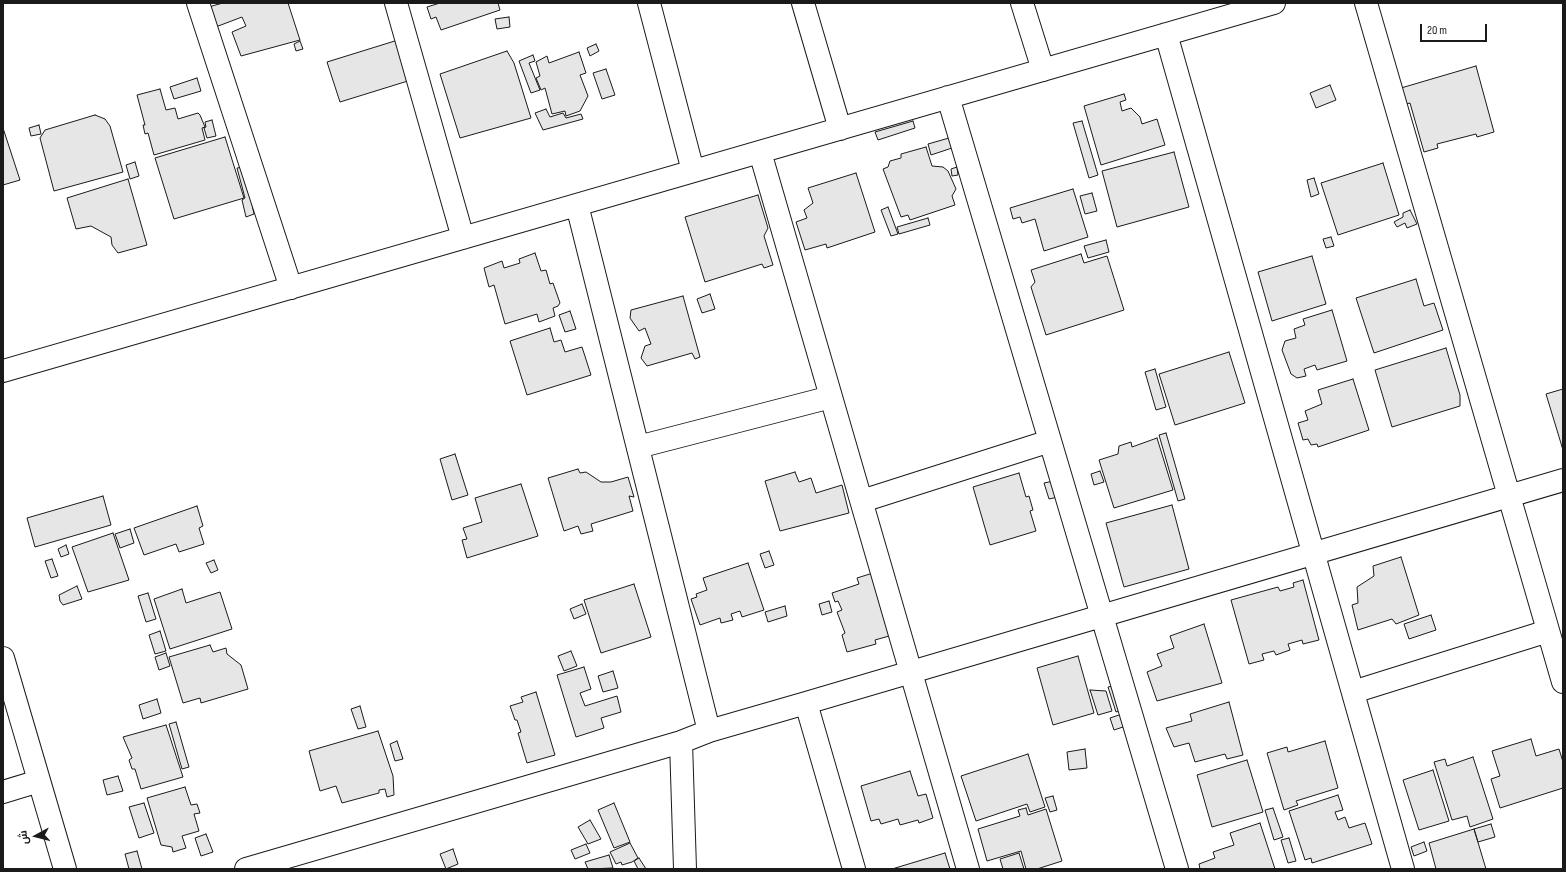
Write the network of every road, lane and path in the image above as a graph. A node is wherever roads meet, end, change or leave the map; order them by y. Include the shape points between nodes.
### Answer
1 (198, 3) edge
2 (396, 3) edge
3 (649, 3) edge
4 (804, 3) edge
5 (1022, 3) edge
6 (1274, 3) edge
7 (1366, 3) edge
8 (1221, 10) edge
9 (1166, 34) junction
10 (1043, 70) junction
11 (948, 98) junction
12 (840, 129) junction
13 (760, 152) junction
14 (693, 171) junction
15 (577, 205) junction
16 (463, 238) junction
17 (291, 288) junction
18 (3, 371) edge
19 (831, 397) junction
20 (1050, 441) junction
21 (638, 447) junction
22 (1563, 480) edge
23 (1509, 495) junction
24 (862, 501) junction
25 (1313, 553) junction
26 (1102, 615) junction
27 (1548, 631) junction
28 (3, 658) edge
29 (910, 672) junction
30 (1563, 682) edge
31 (1352, 692) junction
32 (806, 703) junction
33 (709, 731) junction
34 (682, 742) junction
35 (39, 781) junction
36 (3, 792) edge
37 (65, 869) edge
38 (246, 869) edge
39 (685, 869) edge
40 (854, 869) edge
41 (968, 869) edge
42 (1177, 869) edge
43 (1403, 869) edge

1 - 17 street
2 - 16 street
3 - 14 street
4 - 12 street
5 - 10 street
6 - 8 street
7 - 23 street
8 - 9 street
9 - 10 street
9 - 25 street
10 - 11 street
11 - 12 street
11 - 20 street
12 - 13 street
13 - 14 street
13 - 19 street
14 - 15 street
15 - 16 street
15 - 21 street
16 - 17 street
17 - 18 street
19 - 21 street
19 - 24 street
20 - 24 street
20 - 26 street
21 - 33 street
22 - 23 street
23 - 25 street
23 - 27 street
24 - 29 street
25 - 26 street
25 - 31 street
26 - 29 street
26 - 42 street
27 - 30 street
27 - 31 street
28 - 35 street
29 - 32 street
29 - 41 street
31 - 43 street
32 - 33 street
32 - 40 street
33 - 34 street
34 - 38 street
34 - 39 street
35 - 36 street
35 - 37 street

